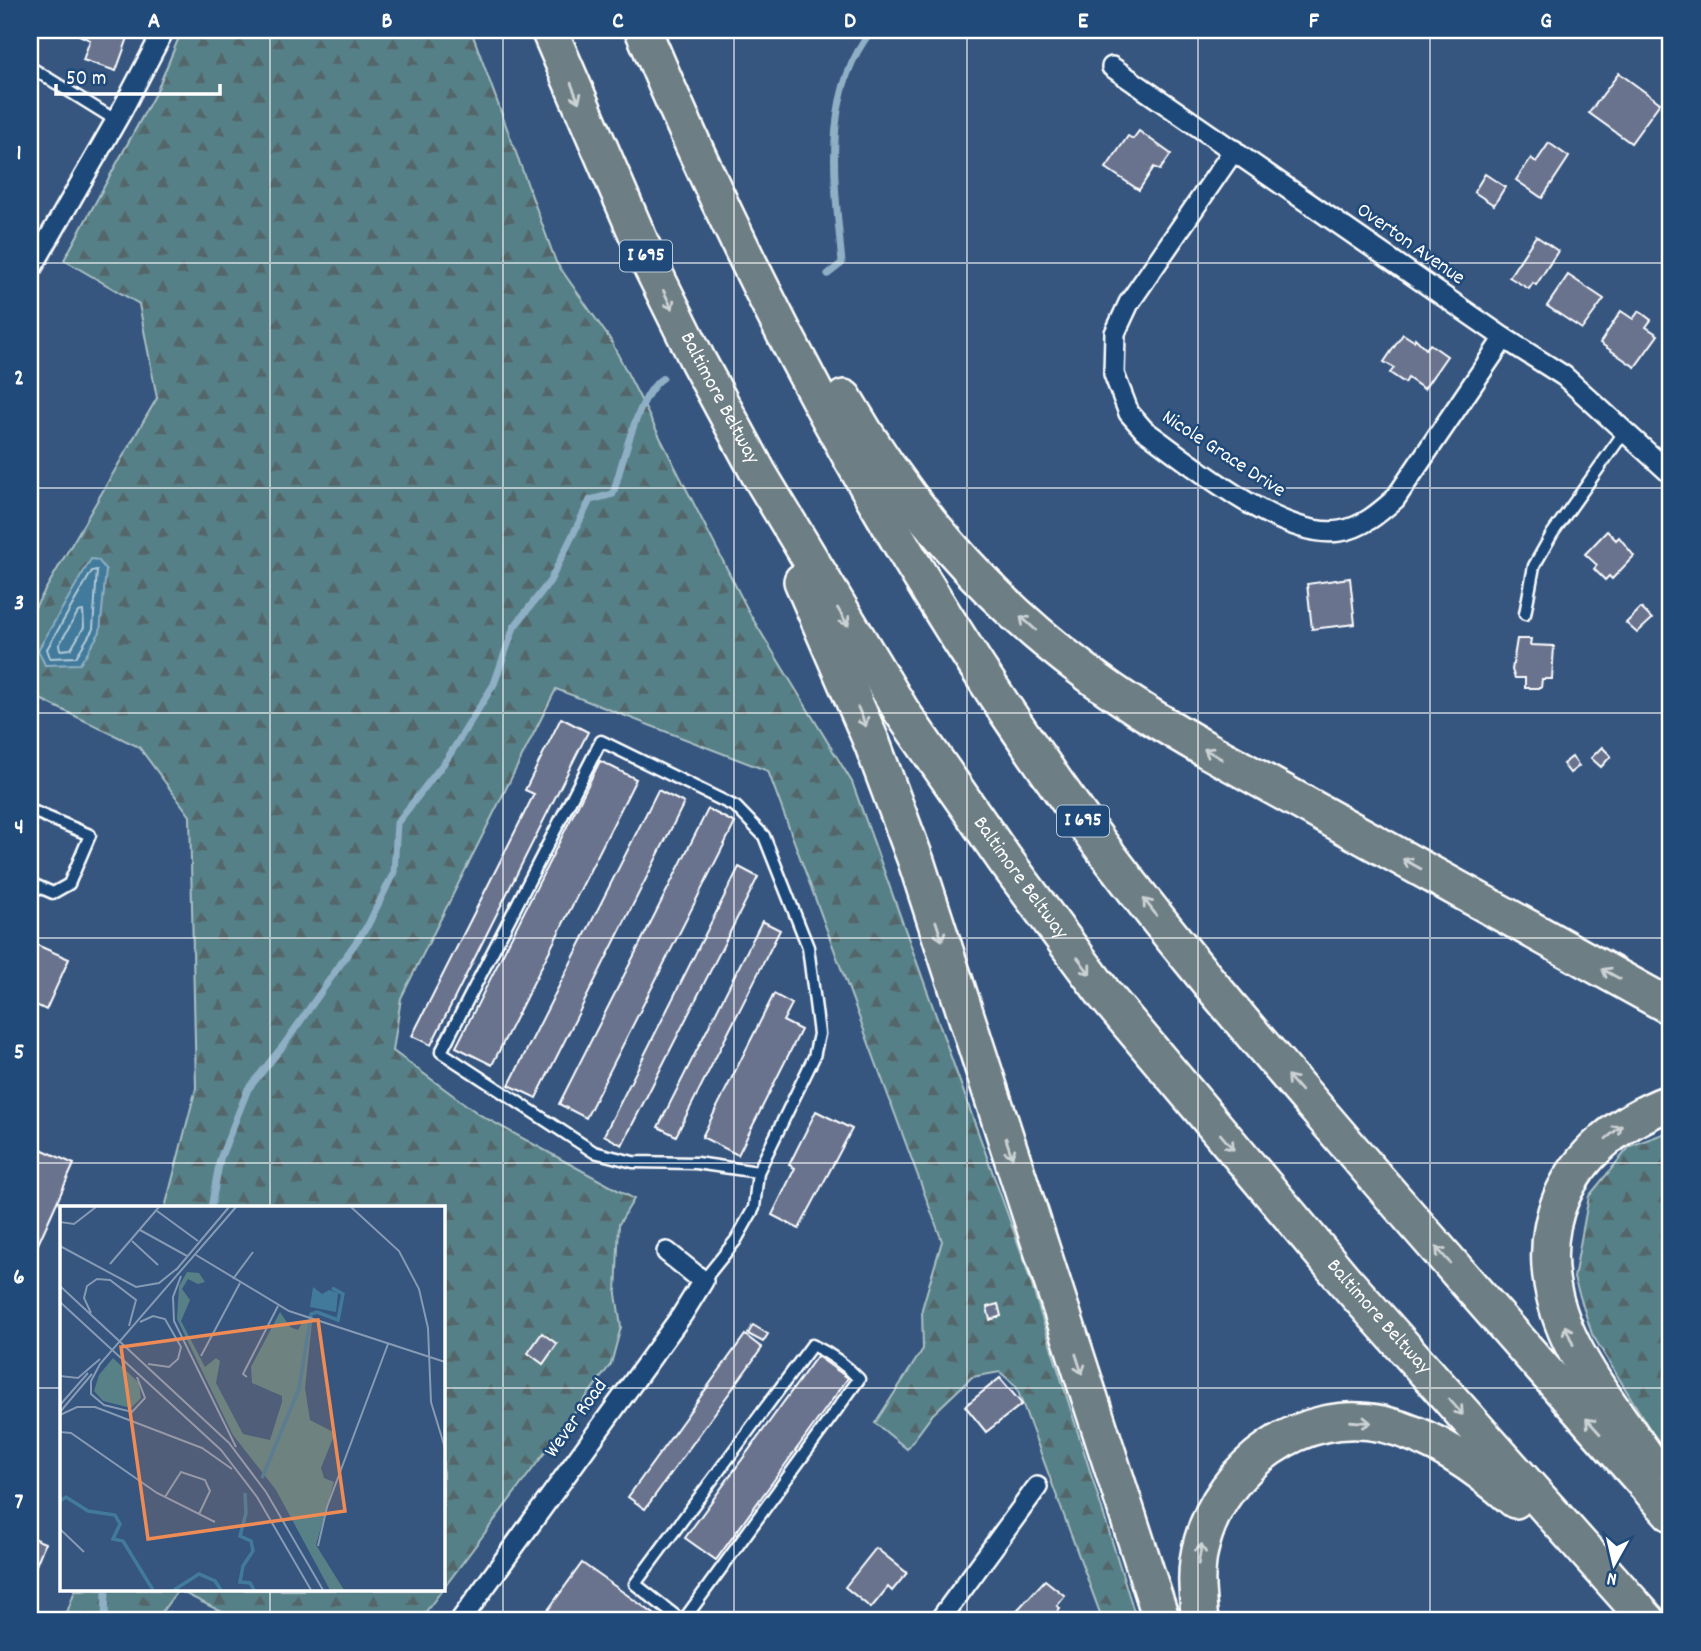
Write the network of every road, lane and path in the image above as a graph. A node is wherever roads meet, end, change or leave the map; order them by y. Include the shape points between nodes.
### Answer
1 (164, 30) edge
2 (549, 30) edge
3 (643, 30) edge
4 (660, 30) edge
5 (1112, 67) dead end
6 (30, 68) edge
7 (117, 121) junction
8 (1234, 150) junction
9 (30, 271) edge
10 (1504, 338) junction
11 (1625, 431) junction
12 (759, 474) junction
13 (1671, 474) edge
14 (1525, 614) dead end
15 (30, 810) edge
16 (30, 883) edge
17 (1671, 1007) edge
18 (1671, 1102) edge
19 (758, 1172) junction
20 (667, 1252) dead end
21 (703, 1281) junction
22 (1037, 1487) dead end
23 (1671, 1496) edge
24 (1671, 1513) edge
25 (1625, 1593) junction
26 (460, 1621) edge
27 (683, 1621) edge
28 (939, 1621) edge
29 (1162, 1621) edge
30 (1200, 1621) edge
31 (1648, 1621) edge

1 - 7 street
2 -> 12 highway, Baltimore Beltway / I 695 via 648,260
24 -> 3 highway, I 695 via 1280,1066 1071,805 975,665 816,394 730,229
17 -> 4 highway via 1135,707 1080,668 990,588 912,499 861,428 790,298
5 - 8 street, Overton Avenue
6 - 7 lane
7 - 9 street
8 - 10 street, Overton Avenue
8 - 10 street, Nicole Grace Drive via 1129,303 1115,333 1114,374 1129,413 1144,430 1262,512 1317,532 1343,531 1373,519 1395,499
10 - 11 street, Overton Avenue via 1564,376
11 - 13 street, Overton Avenue
11 - 14 lane via 1534,566
12 -> 25 highway, Baltimore Beltway / I 695 via 902,712 1105,995 1345,1281
12 -> 29 highway via 872,743 916,861
15 - 16 lane via 90,835 69,884 54,893
23 -> 18 highway via 1571,1342 1552,1282 1549,1251 1559,1196 1591,1153 1635,1116
19 - 19 lane via 814,1057 819,1034 808,947 764,836 736,807 601,741 441,1052 594,1152 634,1162 696,1163
19 - 21 lane via 754,1208 736,1240
20 - 21 street
21 - 26 street, Wever Road
22 - 28 street
30 -> 25 highway via 1196,1581 1201,1544 1228,1485 1255,1458 1286,1437 1347,1421 1381,1423 1412,1432 1484,1473
25 - 31 highway, Baltimore Beltway / I 695
27 - 27 lane via 859,1378 826,1351 813,1345 635,1584

